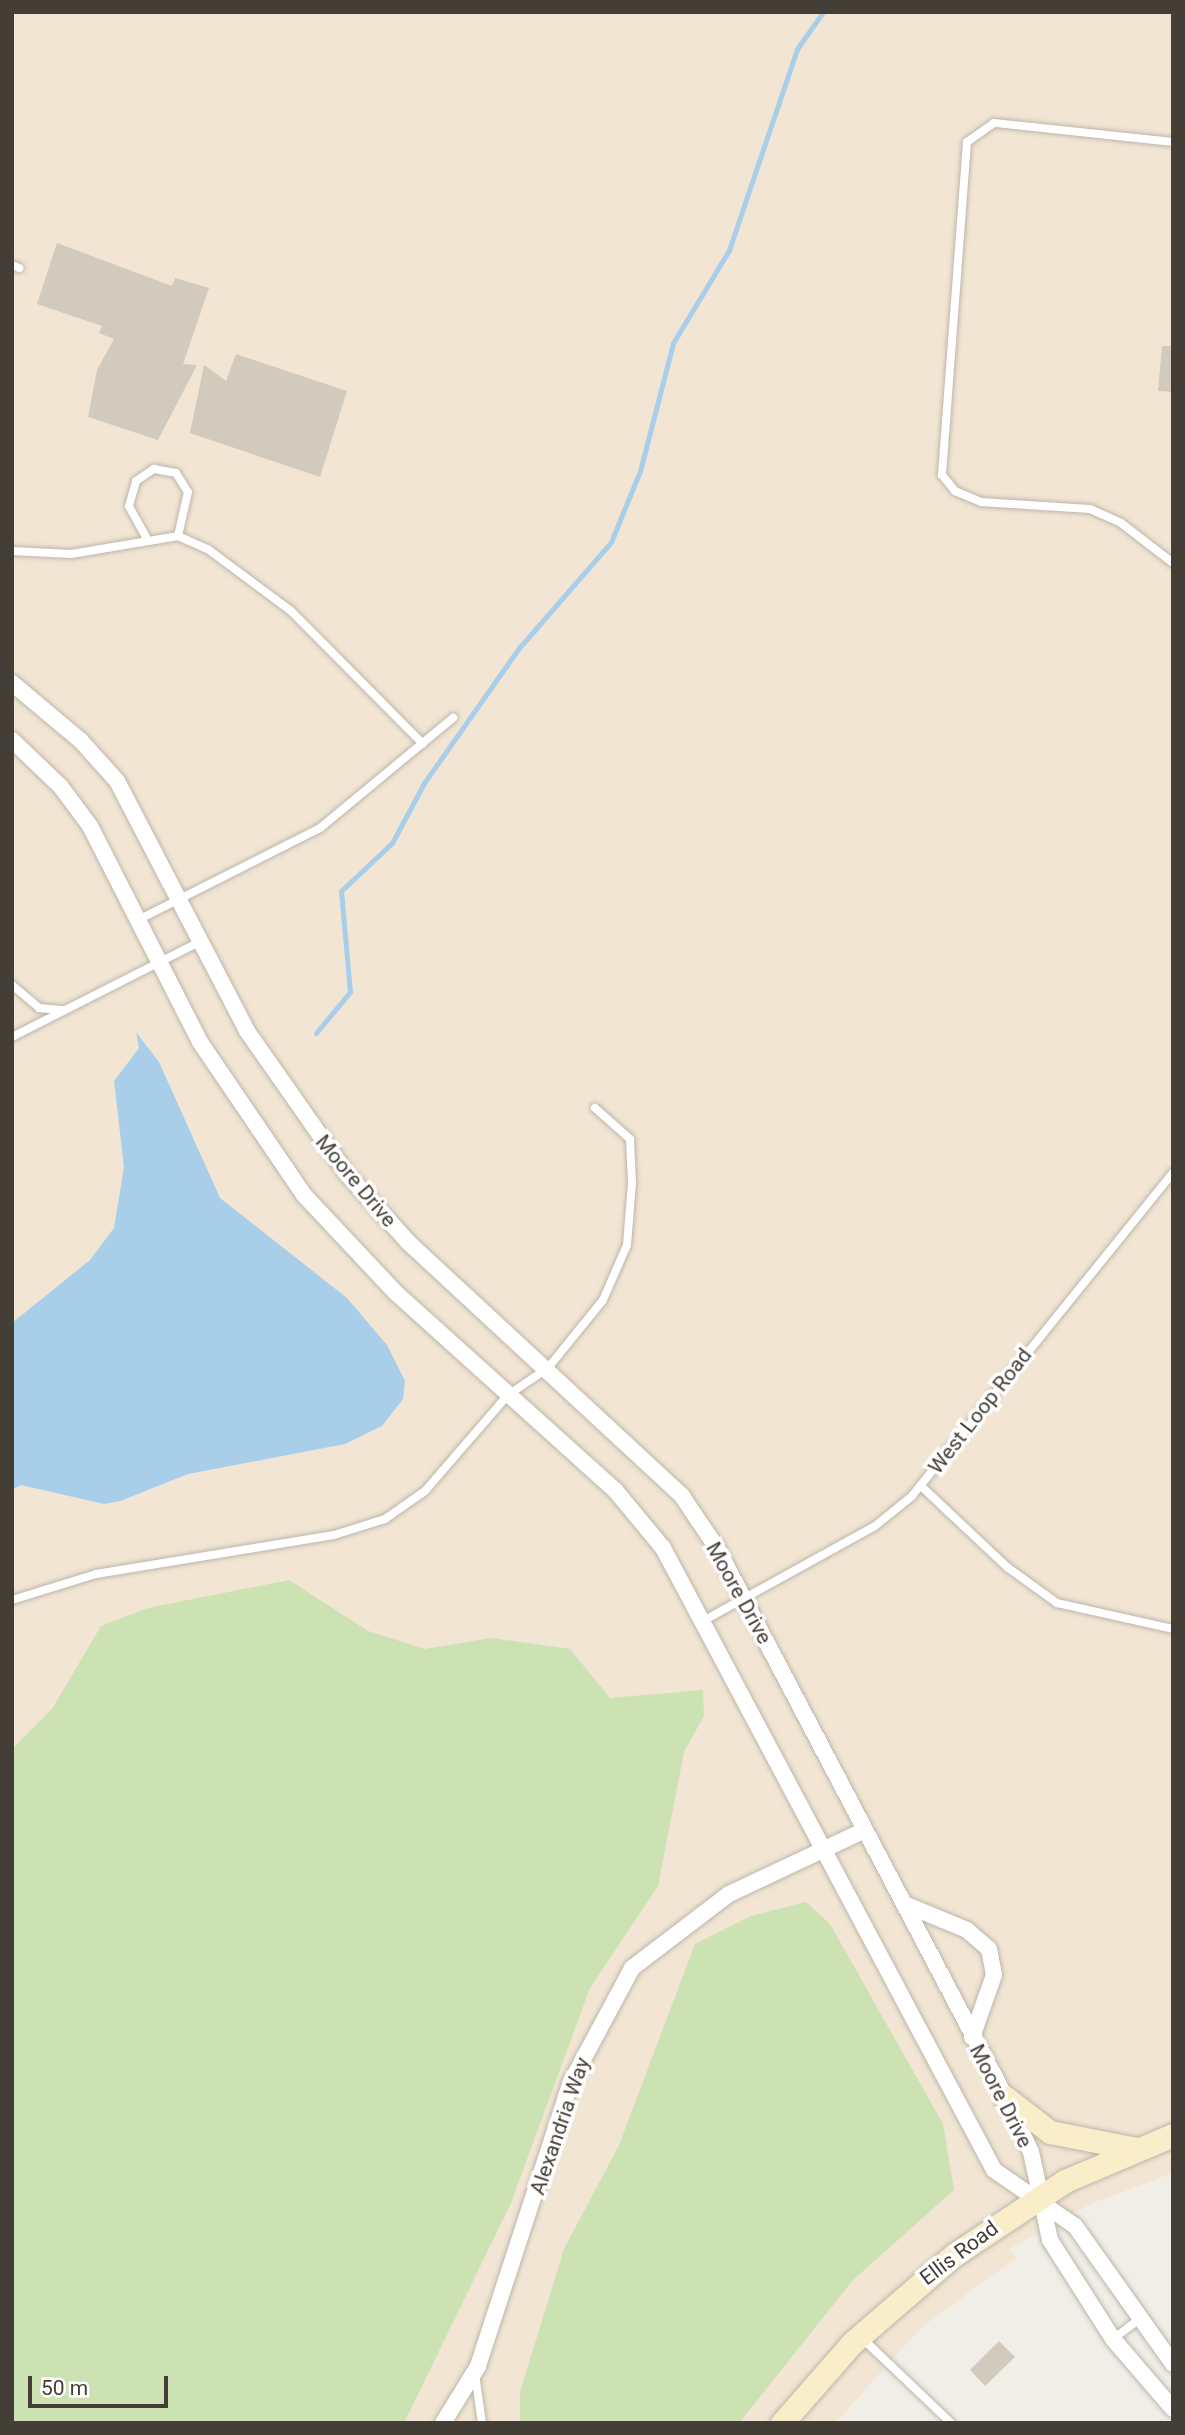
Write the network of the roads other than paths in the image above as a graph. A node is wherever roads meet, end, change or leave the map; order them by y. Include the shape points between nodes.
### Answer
1 (1173, 142) edge
2 (178, 536) junction
3 (146, 537) junction
4 (12, 551) edge
5 (1173, 563) edge
6 (12, 683) edge
7 (453, 718) dead end
8 (12, 740) edge
9 (423, 744) junction
10 (178, 902) junction
11 (138, 920) junction
12 (200, 942) junction
13 (160, 962) junction
14 (12, 985) edge
15 (64, 1010) junction
16 (12, 1037) edge
17 (595, 1108) dead end
18 (1173, 1172) edge
19 (548, 1368) junction
20 (508, 1395) junction
21 (921, 1486) junction
22 (743, 1597) junction
23 (12, 1600) edge
24 (703, 1620) junction
25 (1173, 1629) edge
26 (865, 1830) junction
27 (820, 1851) junction
28 (904, 1904) junction
29 (972, 2037) junction
30 (1006, 2098) junction
31 (1173, 2135) edge
32 (1136, 2148) junction
33 (1036, 2198) junction
34 (1137, 2321) junction
35 (860, 2336) junction
36 (1113, 2339) junction
37 (1173, 2364) edge
38 (474, 2372) junction
39 (1173, 2409) edge
40 (443, 2423) edge
41 (482, 2423) edge
42 (782, 2423) edge
43 (951, 2423) edge

1 - 5 lane via 994,123 967,142 942,475 955,491 981,502 1090,509 1121,523
2 - 3 lane
2 - 3 lane via 188,492 176,473 153,469 136,481 129,506
2 - 9 lane via 209,550 290,611
3 - 4 lane via 71,554
6 - 10 street, Moore Drive via 81,741 117,782
7 - 9 lane
8 - 11 street, Moore Drive via 61,787 90,826
9 - 10 lane via 320,828
10 - 11 lane
10 - 12 street, Moore Drive
11 - 13 street, Moore Drive
12 - 13 lane
12 - 19 street, Moore Drive via 285,1092 347,1174 408,1242
13 - 15 lane
13 - 20 street, Moore Drive via 220,1076 304,1195 396,1293
14 - 15 lane via 39,1008
15 - 16 lane
17 - 19 lane via 630,1139 627,1245 603,1300
18 - 21 lane, West Loop Road
19 - 20 lane
19 - 22 street, Moore Drive via 682,1496
20 - 23 lane via 425,1491 385,1520 334,1535 96,1574
20 - 24 street, Moore Drive via 615,1490 663,1548
21 - 22 lane, West Loop Road via 875,1526
21 - 25 lane via 1007,1567 1058,1603
22 - 24 lane, West Loop Road
22 - 26 street, Moore Drive
24 - 27 street, Moore Drive
26 - 27 street, Alexandria Way
26 - 28 street, Moore Drive
27 - 33 street, Moore Drive via 994,2170
27 - 38 street, Alexandria Way via 729,1894 632,1968 571,2082
28 - 29 street, Moore Drive
28 - 29 street via 967,1930 989,1949 994,1975
29 - 30 street, Moore Drive
30 - 32 main road via 1050,2132
30 - 33 street, Moore Drive via 1031,2152
31 - 32 main road, Ellis Road
32 - 33 main road, Ellis Road
33 - 34 street via 1075,2226
33 - 35 main road, Ellis Road via 921,2281
33 - 36 street via 1050,2240
34 - 36 lane
34 - 37 street
35 - 42 main road, Ellis Road
35 - 43 lane
36 - 39 street
38 - 40 street, Alexandria Way
38 - 41 lane

